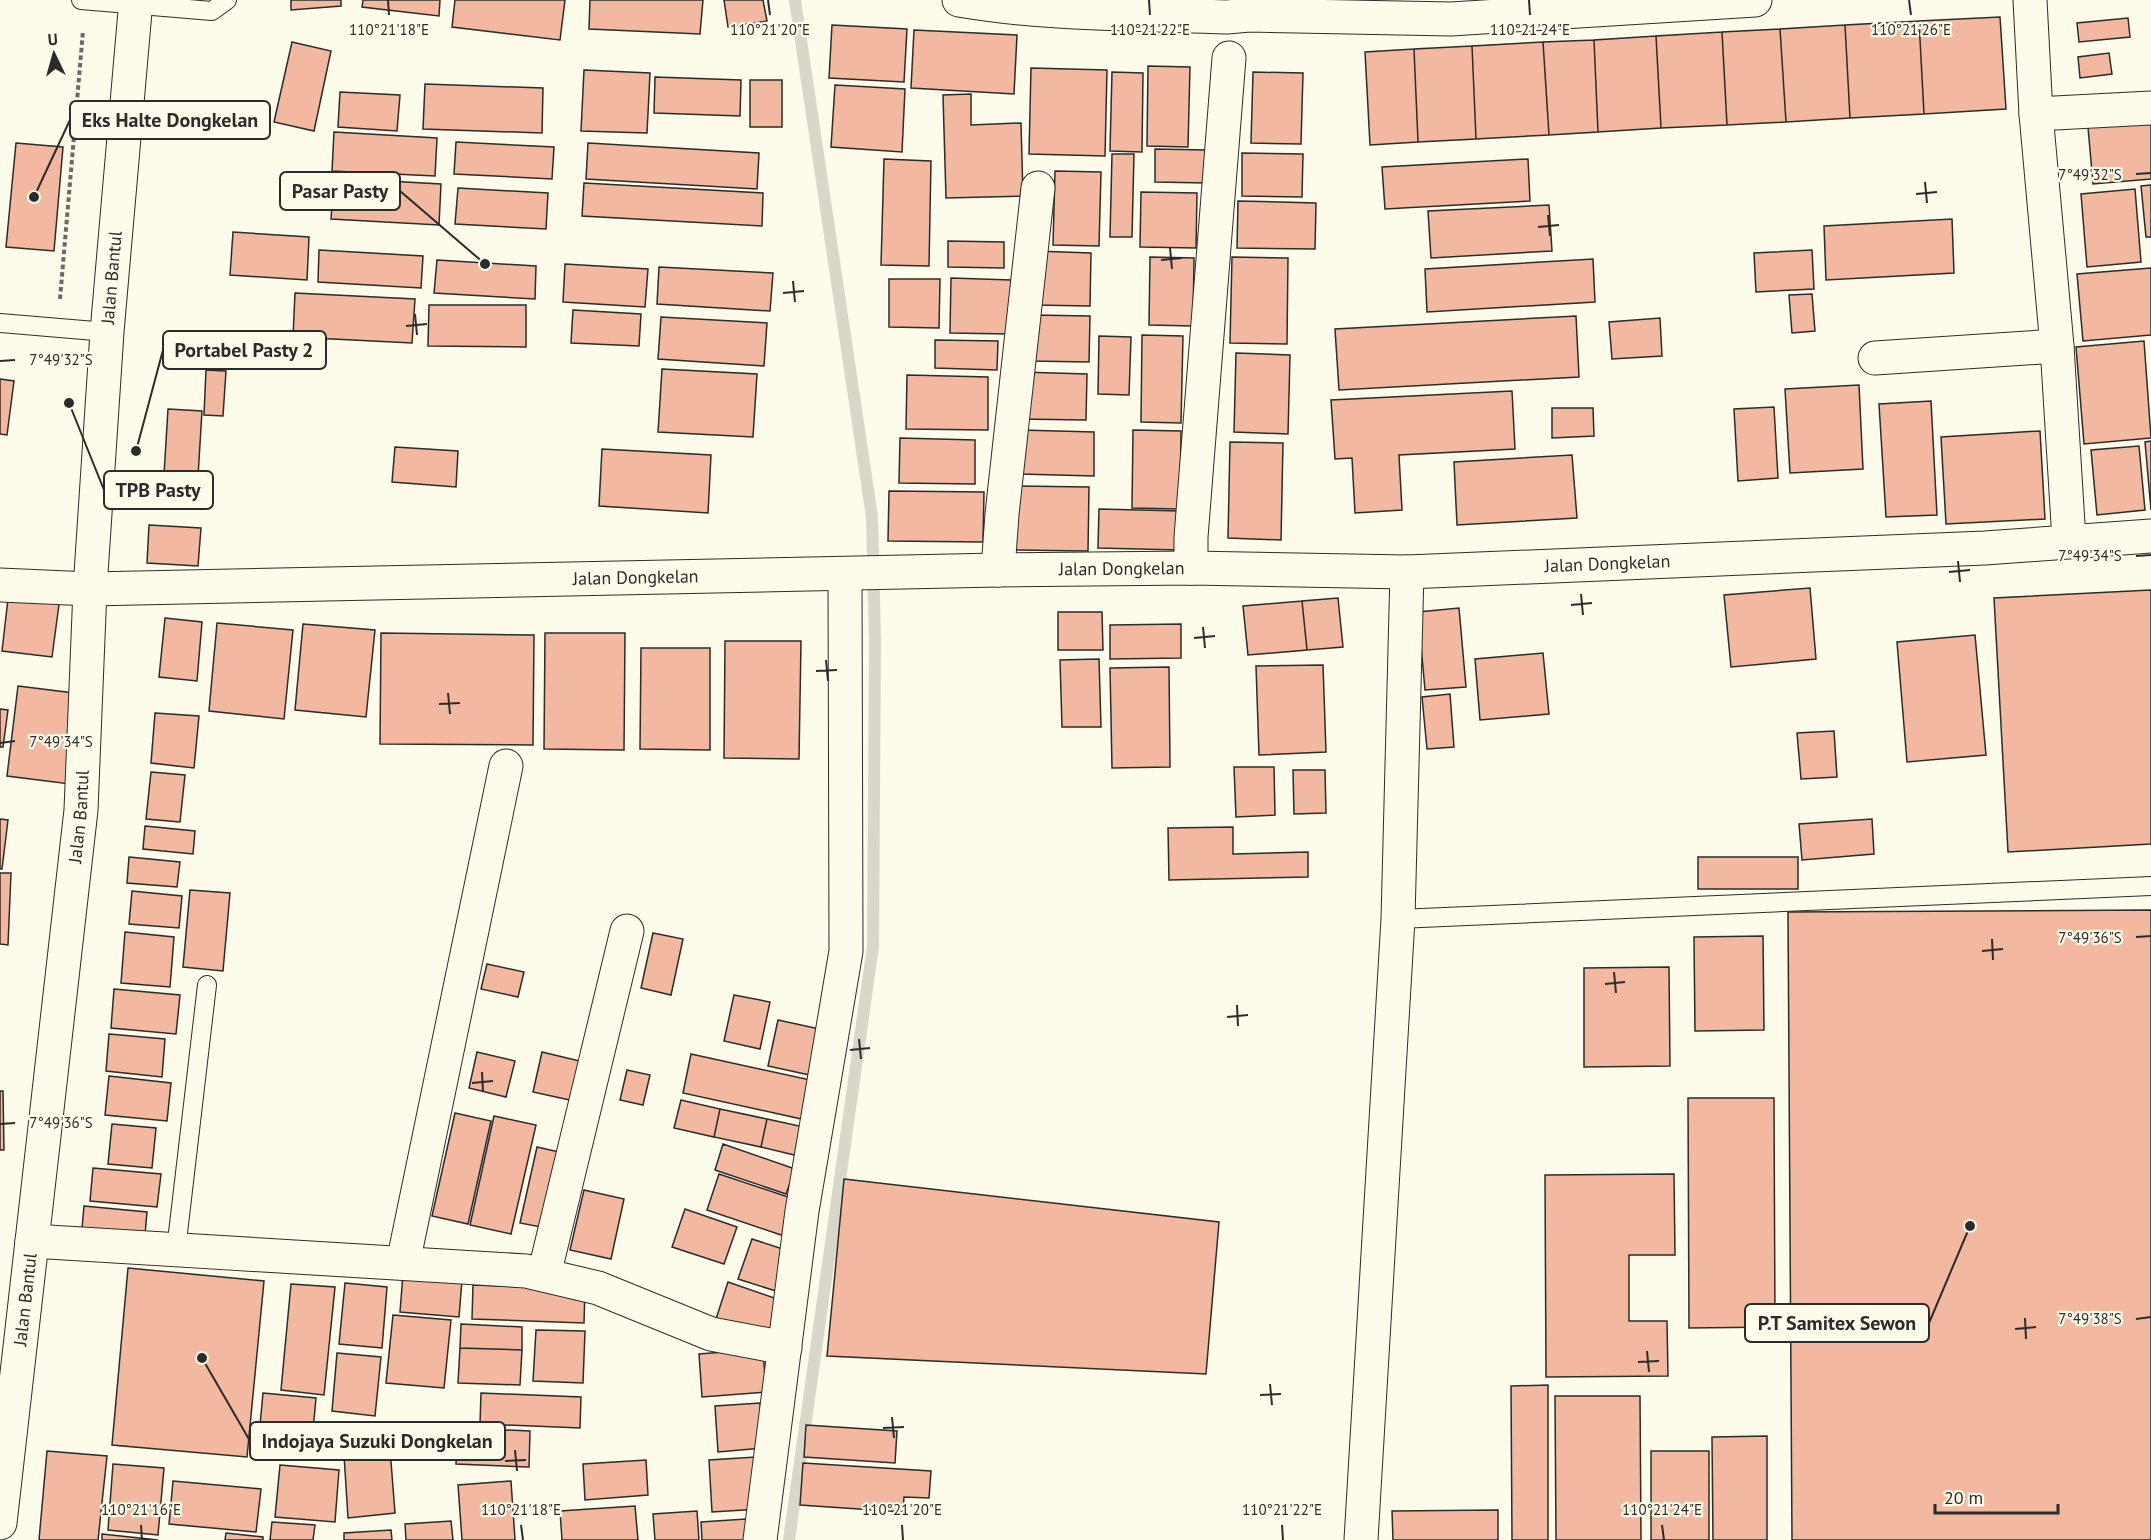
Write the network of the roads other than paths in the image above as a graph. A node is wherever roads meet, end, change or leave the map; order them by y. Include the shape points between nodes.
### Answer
1 (81, 0) edge
2 (227, 0) edge
3 (959, 0) edge
4 (1755, 0) edge
5 (2030, 0) edge
6 (86, 1) edge
7 (135, 3) edge
8 (1228, 8) edge
9 (1229, 58) dead end
10 (2151, 108) edge
11 (2036, 114) junction
12 (1038, 188) dead end
13 (0, 323) edge
14 (107, 332) junction
15 (2057, 346) junction
16 (1875, 358) dead end
17 (2151, 536) edge
18 (2069, 540) junction
19 (1191, 568) junction
20 (999, 570) junction
21 (1407, 572) junction
22 (845, 574) junction
23 (0, 585) edge
24 (90, 589) junction
25 (506, 766) dead end
26 (2151, 886) edge
27 (1398, 919) junction
28 (627, 931) dead end
29 (207, 985) dead end
30 (32, 1241) junction
31 (176, 1250) junction
32 (403, 1263) junction
33 (544, 1275) junction
34 (785, 1348) junction
35 (5, 1421) edge
36 (0, 1523) edge
37 (760, 1540) edge
38 (1361, 1540) edge

1 - 6 lane
2 - 7 lane via 212,11
3 - 8 street via 1071,11
4 - 8 street via 1451,19
5 - 11 street
6 - 7 lane
7 - 14 street, Jalan Bantul
9 - 19 street
10 - 11 street
11 - 15 street
12 - 20 street
13 - 14 lane
14 - 24 street, Jalan Bantul
15 - 16 street
15 - 18 street
17 - 18 street, Jalan Dongkelan
18 - 21 street, Jalan Dongkelan via 1984,548
19 - 20 street, Jalan Dongkelan
19 - 21 street, Jalan Dongkelan
20 - 22 street, Jalan Dongkelan
21 - 27 street
22 - 24 street, Jalan Dongkelan
22 - 34 street via 846,951 802,1212
23 - 24 street, Jalan Dongkelan
24 - 30 street, Jalan Bantul via 81,810
25 - 32 street
26 - 27 lane
27 - 38 street
28 - 33 street
29 - 31 lane
30 - 31 street
30 - 35 street, Jalan Bantul
31 - 32 street
32 - 33 street
33 - 34 street via 598,1288 711,1334
34 - 37 street
35 - 36 street, Jalan Bantul

